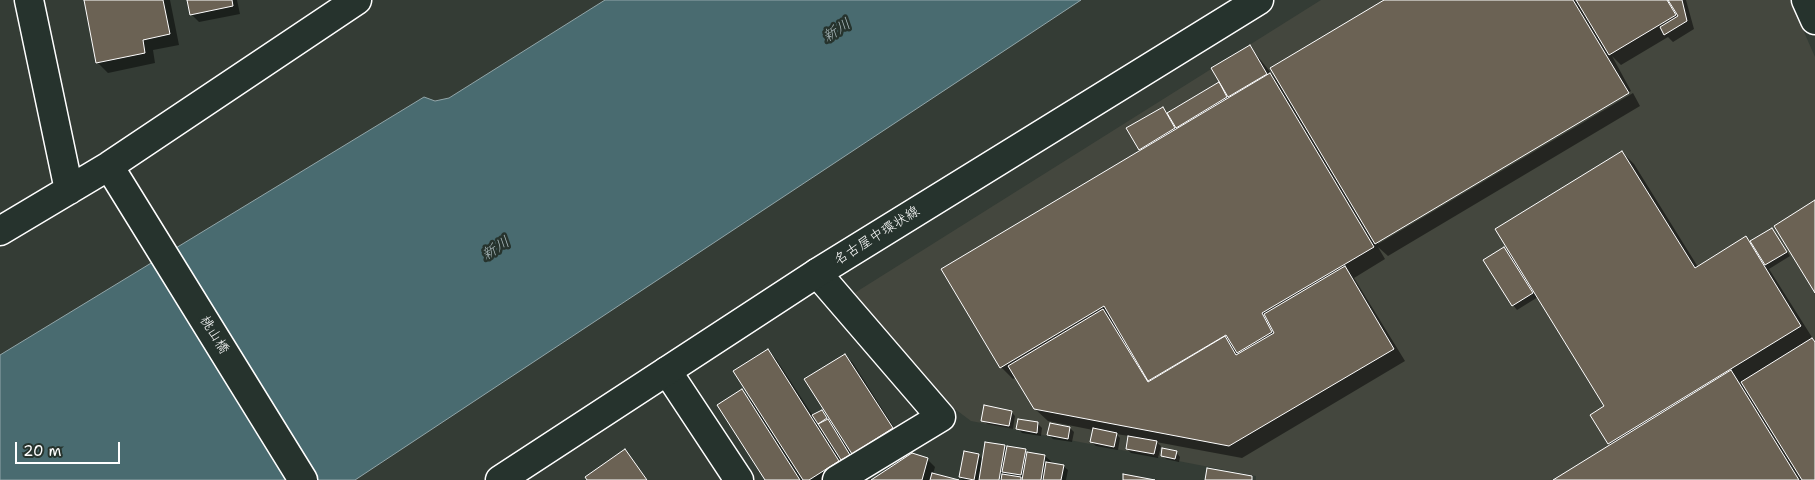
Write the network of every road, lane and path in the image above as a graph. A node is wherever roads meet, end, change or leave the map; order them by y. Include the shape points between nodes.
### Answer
1 (29, 0) edge
2 (1259, 0) edge
3 (1806, 0) edge
4 (354, 1) edge
5 (1815, 20) edge
6 (109, 166) junction
7 (69, 190) junction
8 (0, 230) edge
9 (817, 272) junction
10 (666, 371) junction
11 (303, 480) edge
12 (500, 480) edge
13 (739, 480) edge
14 (837, 480) edge

1 - 7 street
2 - 9 street, 名古屋中環状線
3 - 5 street
4 - 6 street
6 - 7 street
6 - 11 street, 桃山橋
7 - 8 street
9 - 10 street, 名古屋中環状線
9 - 14 street via 941,417
10 - 12 street, 名古屋中環状線
10 - 13 street

